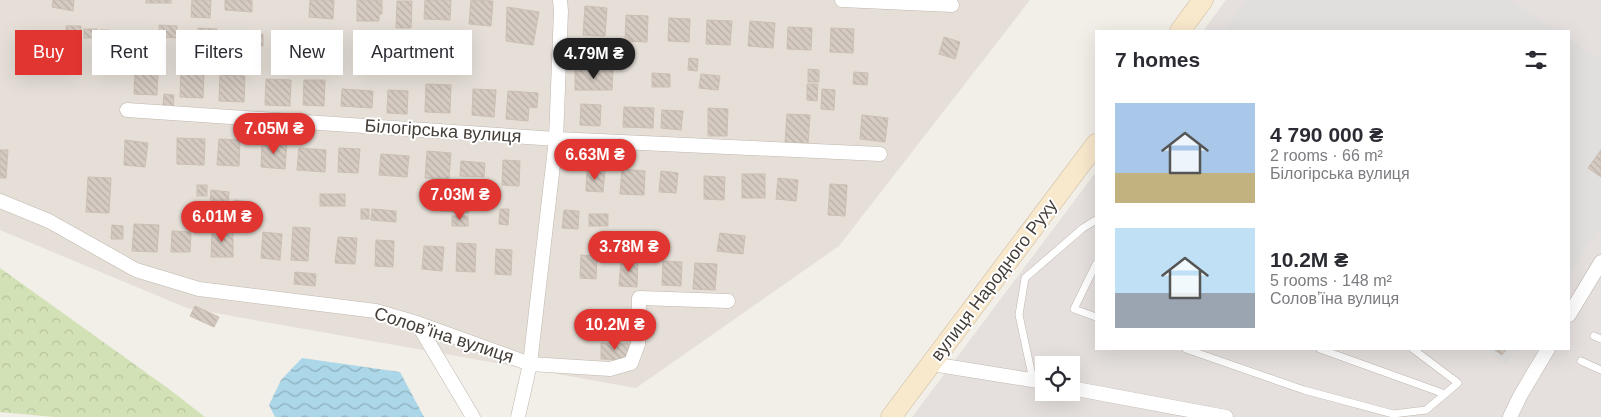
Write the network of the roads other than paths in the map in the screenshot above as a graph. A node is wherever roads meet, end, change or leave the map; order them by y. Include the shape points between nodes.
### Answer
1 (560, 0) edge
2 (842, 0) edge
3 (1204, 0) edge
4 (952, 5) dead end
5 (1181, 30) edge
6 (127, 110) dead end
7 (556, 139) junction
8 (1095, 145) edge
9 (880, 154) dead end
10 (0, 201) edge
11 (1095, 221) edge
12 (1601, 262) edge
13 (1095, 268) edge
14 (728, 300) dead end
15 (1570, 313) edge
16 (1095, 317) edge
17 (417, 324) junction
18 (1189, 350) edge
19 (1323, 350) edge
20 (1414, 350) edge
21 (1547, 350) edge
22 (1581, 361) dead end
23 (530, 364) junction
24 (932, 364) junction
25 (1601, 370) edge
26 (1035, 371) edge
27 (1035, 381) edge
28 (1080, 390) edge
29 (1445, 394) junction
30 (894, 416) edge
31 (473, 417) edge
32 (518, 417) edge
33 (1226, 417) edge
34 (1510, 417) edge

1 - 7 street
2 - 4 street
3 - 5 main road
6 - 7 street, Білогірська вулиця
7 - 9 street, Білогірська вулиця
7 - 23 street
8 - 24 main road, вулиця Народного Руху
10 - 17 street, Соловʼїна вулиця via 49,222 136,270 198,289 376,311
11 - 26 lane via 1025,278 1019,315
12 - 15 street
13 - 16 lane via 1074,309
14 - 23 street, Соловʼїна вулиця via 639,298 638,344 632,364 610,369
17 - 23 street, Соловʼїна вулиця
17 - 31 street
18 - 29 lane via 1304,390 1393,414 1426,410
19 - 29 lane
20 - 29 lane via 1458,383
21 - 34 street
22 - 25 lane
23 - 32 street
24 - 27 street
24 - 30 main road, вулиця Народного Руху
28 - 33 street

